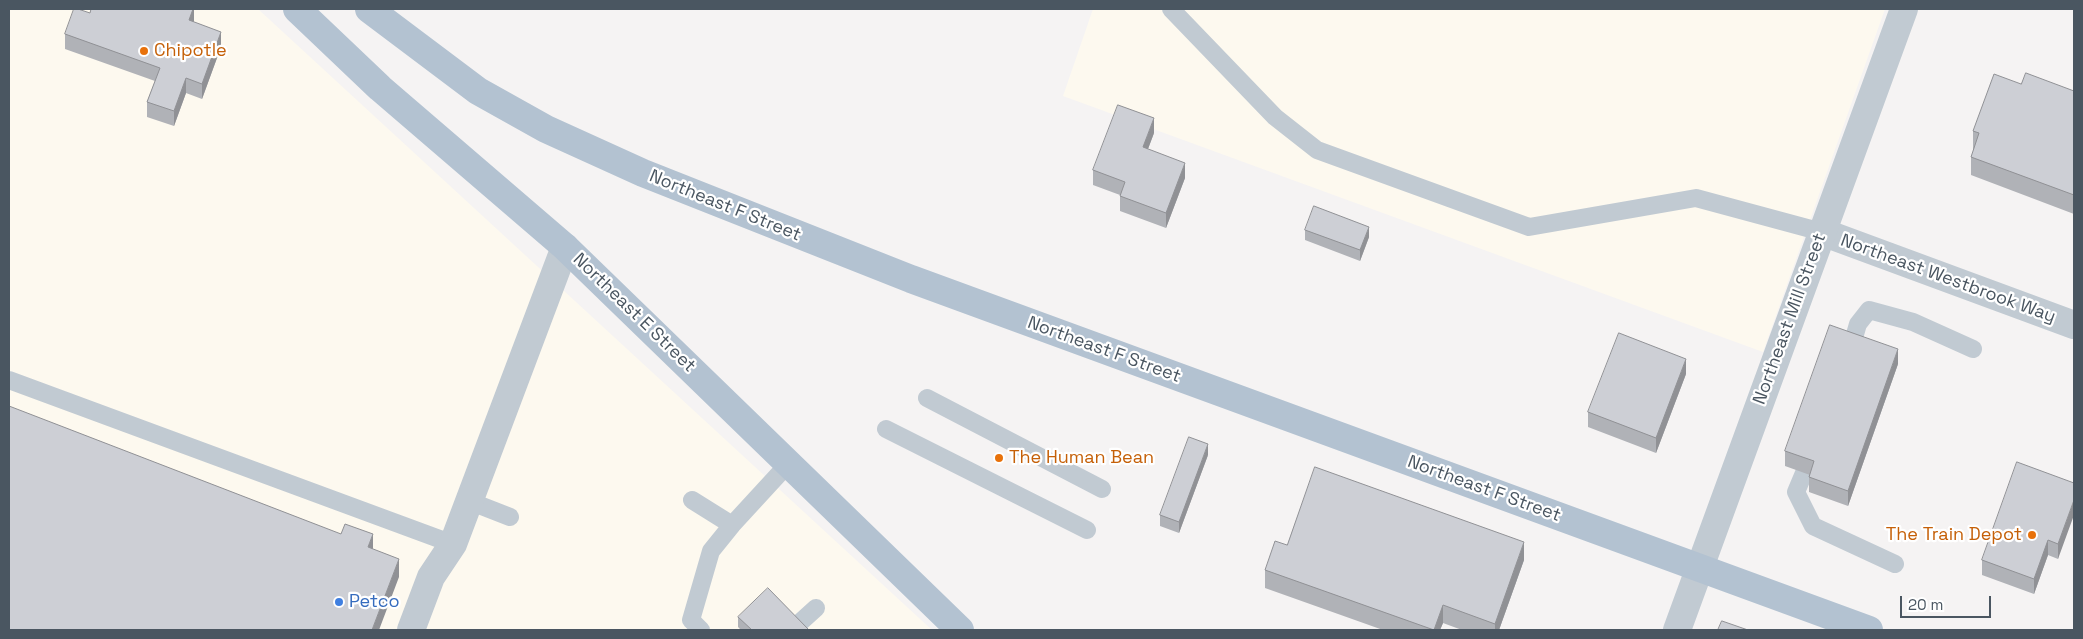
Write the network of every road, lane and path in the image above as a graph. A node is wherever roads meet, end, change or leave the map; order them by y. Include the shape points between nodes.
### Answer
1 (297, 9) edge
2 (369, 9) edge
3 (1171, 9) edge
4 (1904, 9) edge
5 (1822, 232) junction
6 (565, 247) junction
7 (2074, 325) edge
8 (1851, 348) edge
9 (1973, 349) dead end
10 (9, 380) edge
11 (927, 398) dead end
12 (886, 429) dead end
13 (789, 463) junction
14 (1804, 473) edge
15 (1102, 489) dead end
16 (692, 500) dead end
17 (470, 501) junction
18 (510, 517) dead end
19 (732, 525) junction
20 (1087, 530) dead end
21 (452, 544) junction
22 (1895, 564) dead end
23 (1700, 568) junction
24 (816, 608) dead end
25 (795, 627) edge
26 (411, 630) edge
27 (701, 630) edge
28 (959, 630) edge
29 (1677, 630) edge
30 (1869, 630) edge

1 - 6 main road, Northeast E Street via 380,88
2 - 23 main road, Northeast F Street via 478,91 546,128 643,173 920,282
3 - 5 lane via 1275,117 1317,150 1529,227 1696,198
4 - 5 street, Northeast Mill Street
5 - 7 street, Northeast Westbrook Way
5 - 23 street, Northeast Mill Street
6 - 13 main road, Northeast E Street
6 - 17 street
8 - 9 lane via 1858,324 1869,310 1914,322
10 - 21 lane
11 - 15 lane
12 - 20 lane
13 - 19 lane
13 - 28 main road, Northeast E Street
14 - 22 lane via 1796,492 1813,526
16 - 19 lane
17 - 18 lane
17 - 21 street
19 - 27 lane via 711,551 691,620
21 - 26 street via 431,577
23 - 29 street, Northeast Mill Street
23 - 30 main road, Northeast F Street
24 - 25 lane

